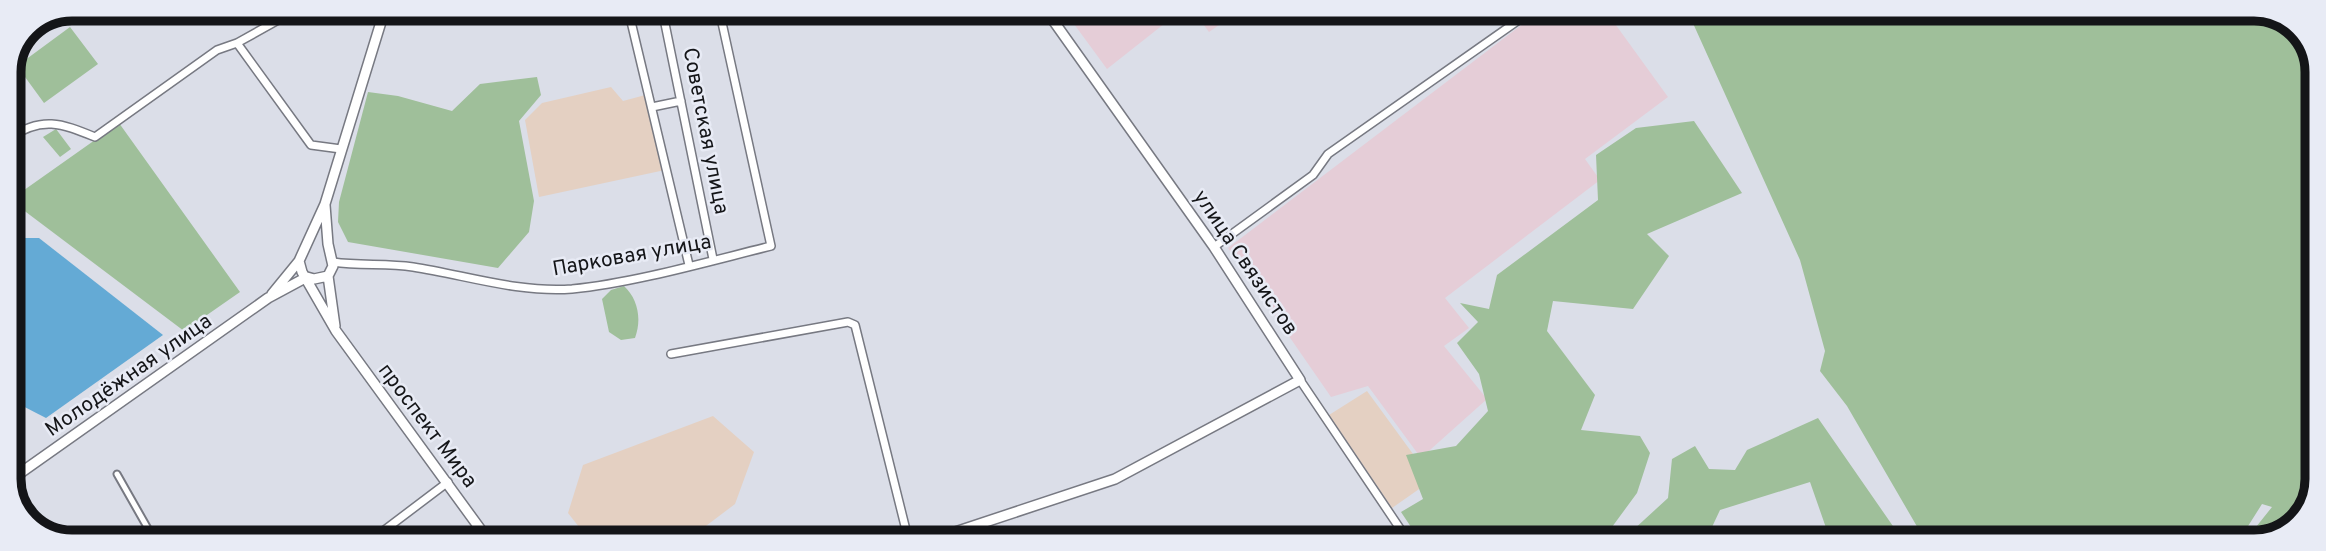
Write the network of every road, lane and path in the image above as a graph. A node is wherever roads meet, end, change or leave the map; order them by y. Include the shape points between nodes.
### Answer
1 (276, 21) edge
2 (381, 21) edge
3 (631, 21) edge
4 (664, 21) edge
5 (722, 21) edge
6 (1054, 21) edge
7 (1517, 21) edge
8 (237, 43) junction
9 (681, 101) junction
10 (652, 107) junction
11 (21, 130) edge
12 (341, 149) junction
13 (325, 204) junction
14 (1214, 247) junction
15 (307, 248) junction
16 (329, 250) junction
17 (713, 259) junction
18 (299, 261) junction
19 (333, 262) junction
20 (689, 265) junction
21 (328, 276) junction
22 (307, 277) junction
23 (268, 298) junction
24 (336, 331) junction
25 (671, 354) dead end
26 (1300, 380) junction
27 (21, 473) edge
28 (117, 474) dead end
29 (448, 482) junction
30 (149, 530) edge
31 (385, 530) edge
32 (481, 530) edge
33 (905, 530) edge
34 (961, 530) edge
35 (1401, 530) edge

1 - 8 street
2 - 12 street
3 - 10 street
4 - 9 street, Советская улица
5 - 17 street, Парковая улица via 771,246
6 - 14 street, улица Связистов
7 - 14 street via 1328,155 1313,175
8 - 11 street via 217,50 95,137 63,124
8 - 12 street via 311,145
9 - 10 street
9 - 17 street, Советская улица
10 - 20 street
12 - 13 street
13 - 15 street
13 - 16 street
14 - 26 street, улица Связистов
15 - 16 street via 316,245
15 - 18 street
16 - 19 street
17 - 20 street, Парковая улица
18 - 22 street
18 - 23 street, Молодёжная улица
19 - 20 street, Парковая улица via 390,264 534,289 572,289
19 - 21 street
21 - 22 street
21 - 24 street, проспект Мира
22 - 23 street, Молодёжная улица
22 - 24 street, проспект Мира
23 - 27 street, Молодёжная улица
24 - 29 street, проспект Мира
25 - 33 street via 848,322 855,325
26 - 34 street via 1115,479
26 - 35 street, улица Связистов
28 - 30 street
29 - 31 street
29 - 32 street, проспект Мира

